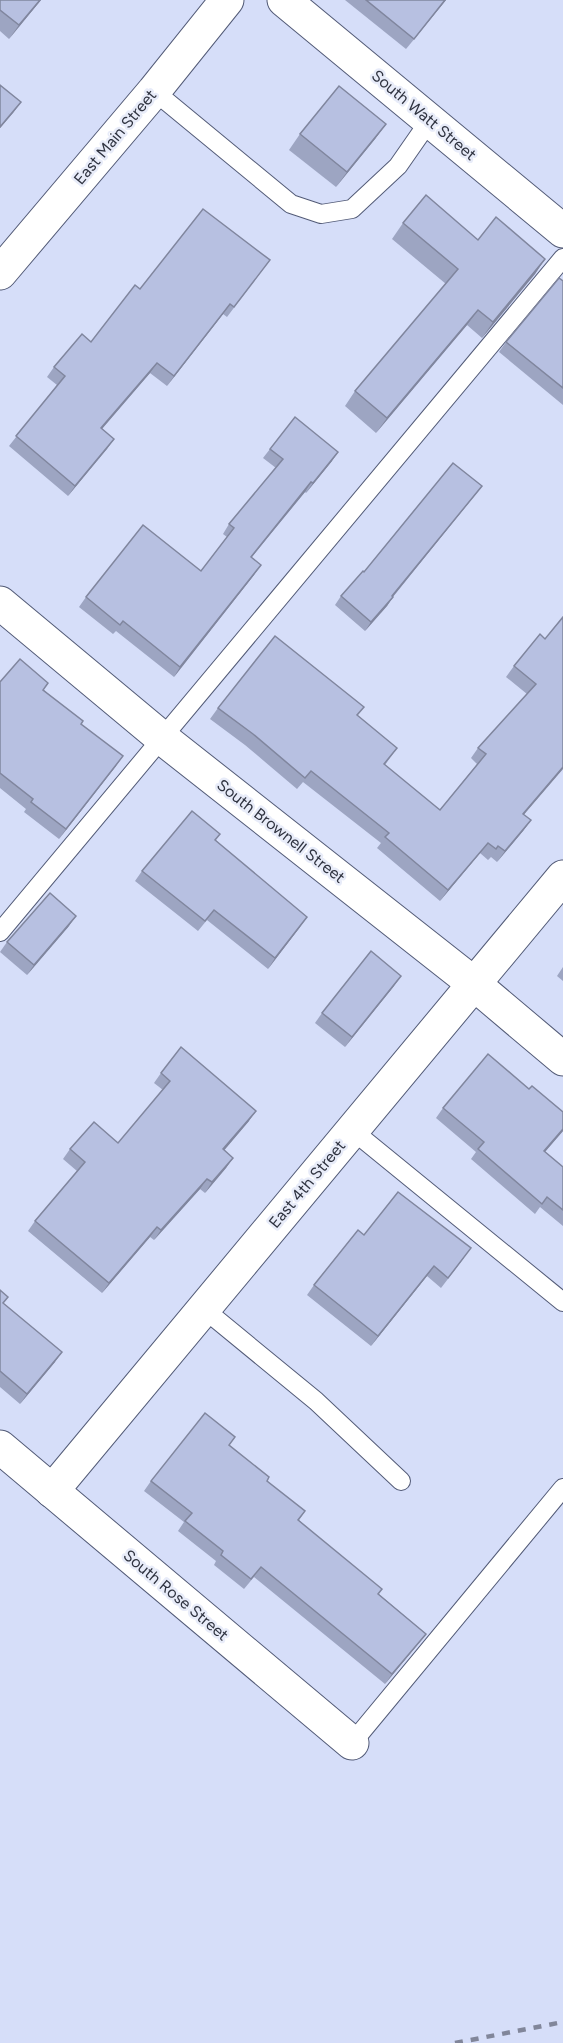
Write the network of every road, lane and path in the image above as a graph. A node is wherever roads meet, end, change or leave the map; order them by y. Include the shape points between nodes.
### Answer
1 (227, 0) edge
2 (284, 0) edge
3 (154, 91) junction
4 (430, 120) junction
5 (563, 231) edge
6 (563, 258) edge
7 (0, 273) edge
8 (0, 603) edge
9 (162, 738) junction
10 (563, 877) edge
11 (0, 932) edge
12 (473, 983) junction
13 (563, 1059) edge
14 (352, 1130) junction
15 (563, 1302) edge
16 (204, 1310) junction
17 (0, 1447) edge
18 (401, 1481) dead end
19 (563, 1488) edge
20 (52, 1491) junction
21 (352, 1743) joint

1 - 3 street, East Main Street
2 - 4 street, South Watt Street
3 - 4 lane via 291,204 321,214 352,209 398,166
3 - 7 street, East Main Street
4 - 5 street, South Watt Street
6 - 9 lane
8 - 9 street, South Brownell Street
9 - 11 lane
9 - 12 street, South Brownell Street
10 - 12 street, East 4th Street
12 - 13 street, South Brownell Street
12 - 14 street, East 4th Street
14 - 15 lane
14 - 16 street, East 4th Street
16 - 18 lane via 316,1401
16 - 20 street, East 4th Street
17 - 20 street, South Rose Street
19 - 21 lane
20 - 21 street, South Rose Street

